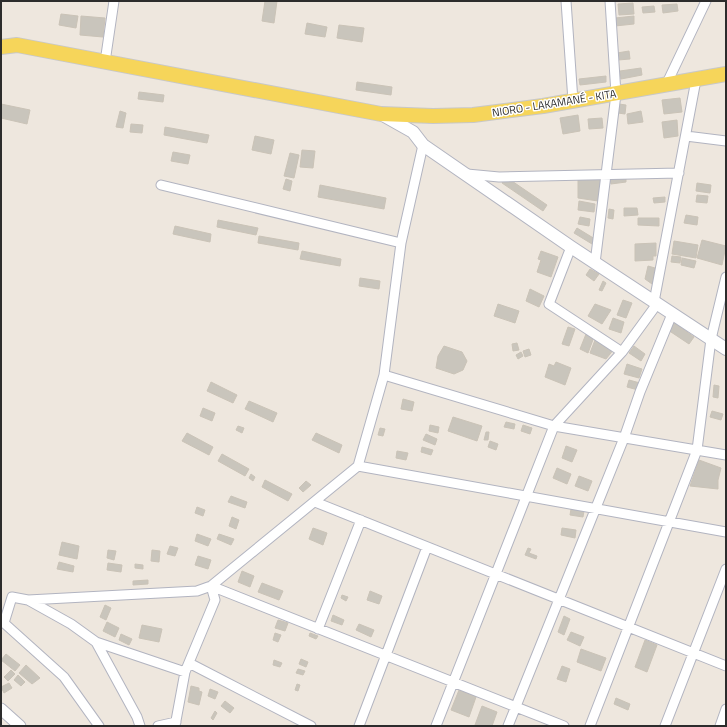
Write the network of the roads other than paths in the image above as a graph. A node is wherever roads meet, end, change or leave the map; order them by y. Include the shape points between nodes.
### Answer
1 (114, 1) edge
2 (566, 1) edge
3 (610, 1) edge
4 (706, 1) edge
5 (1, 46) edge
6 (105, 62) junction
7 (726, 74) edge
8 (696, 80) junction
9 (666, 85) junction
10 (616, 94) junction
11 (573, 101) junction
12 (381, 114) junction
13 (686, 136) junction
14 (726, 141) edge
15 (423, 145) junction
16 (678, 173) junction
17 (467, 174) junction
18 (606, 175) junction
19 (161, 185) dead end
20 (402, 243) junction
21 (571, 247) junction
22 (596, 263) junction
23 (726, 277) edge
24 (655, 303) junction
25 (672, 314) junction
26 (711, 340) junction
27 (726, 349) edge
28 (622, 352) junction
29 (384, 375) junction
30 (554, 426) junction
31 (624, 438) junction
32 (697, 450) junction
33 (726, 455) edge
34 (358, 466) junction
35 (526, 496) junction
36 (315, 502) junction
37 (595, 508) junction
38 (361, 520) junction
39 (669, 522) junction
40 (726, 532) edge
41 (427, 547) junction
42 (726, 569) edge
43 (496, 574) junction
44 (211, 586) junction
45 (558, 599) junction
46 (28, 600) junction
47 (2, 623) edge
48 (628, 627) junction
49 (318, 629) junction
50 (96, 642) junction
51 (693, 653) junction
52 (386, 656) junction
53 (189, 663) junction
54 (726, 666) edge
55 (185, 672) junction
56 (453, 682) junction
57 (515, 706) junction
58 (1, 709) edge
59 (726, 709) edge
60 (178, 724) edge
61 (20, 726) edge
62 (99, 726) edge
63 (140, 726) edge
64 (158, 726) edge
65 (311, 726) edge
66 (359, 726) edge
67 (436, 726) edge
68 (508, 726) edge
69 (564, 726) edge
70 (590, 726) edge
71 (665, 726) edge
72 (720, 726) edge

1 - 6 street
2 - 11 street
3 - 10 street
4 - 9 street
5 - 6 main road, NIORO - LAKAMANÉ - KITA via 17,45
6 - 12 main road, NIORO - LAKAMANÉ - KITA
7 - 8 main road, NIORO - LAKAMANÉ - KITA
8 - 9 main road, NIORO - LAKAMANÉ - KITA
8 - 13 street
9 - 10 main road, NIORO - LAKAMANÉ - KITA
10 - 11 main road, NIORO - LAKAMANÉ - KITA
10 - 18 street
11 - 12 main road, NIORO - LAKAMANÉ - KITA via 473,115
12 - 15 main road via 413,132
13 - 14 street
13 - 16 street
15 - 17 main road
15 - 20 street
16 - 18 street
16 - 24 street
17 - 18 street via 499,177
17 - 21 main road
18 - 22 street
19 - 20 street
20 - 29 street
21 - 22 main road
21 - 28 street via 549,304
22 - 24 main road
23 - 26 street
24 - 25 main road
24 - 28 street
25 - 26 main road
25 - 31 street
26 - 27 main road
26 - 32 street
28 - 30 street
29 - 30 street
29 - 34 street
30 - 31 street
30 - 35 street
31 - 32 street
31 - 37 street
32 - 33 street
32 - 39 street
34 - 35 street
34 - 36 street
35 - 37 street
35 - 43 street
36 - 38 street
36 - 44 street
37 - 39 street
37 - 45 street
38 - 41 street
38 - 49 street
39 - 40 street
39 - 48 street
41 - 43 street
41 - 52 street
42 - 51 street
43 - 45 street
43 - 56 street
44 - 46 street via 197,591
44 - 49 street
44 - 53 street via 215,600
45 - 48 street
45 - 57 street
46 - 47 street via 12,597
46 - 50 street via 71,624
47 - 62 street via 64,677
48 - 51 street
48 - 70 street
49 - 52 street
50 - 55 street
50 - 63 street
51 - 54 street
51 - 71 street
52 - 56 street
52 - 66 street
53 - 55 street
53 - 65 street
55 - 60 street
56 - 57 street
56 - 67 street
57 - 68 street
57 - 69 street
58 - 61 street
59 - 72 street
60 - 64 street

